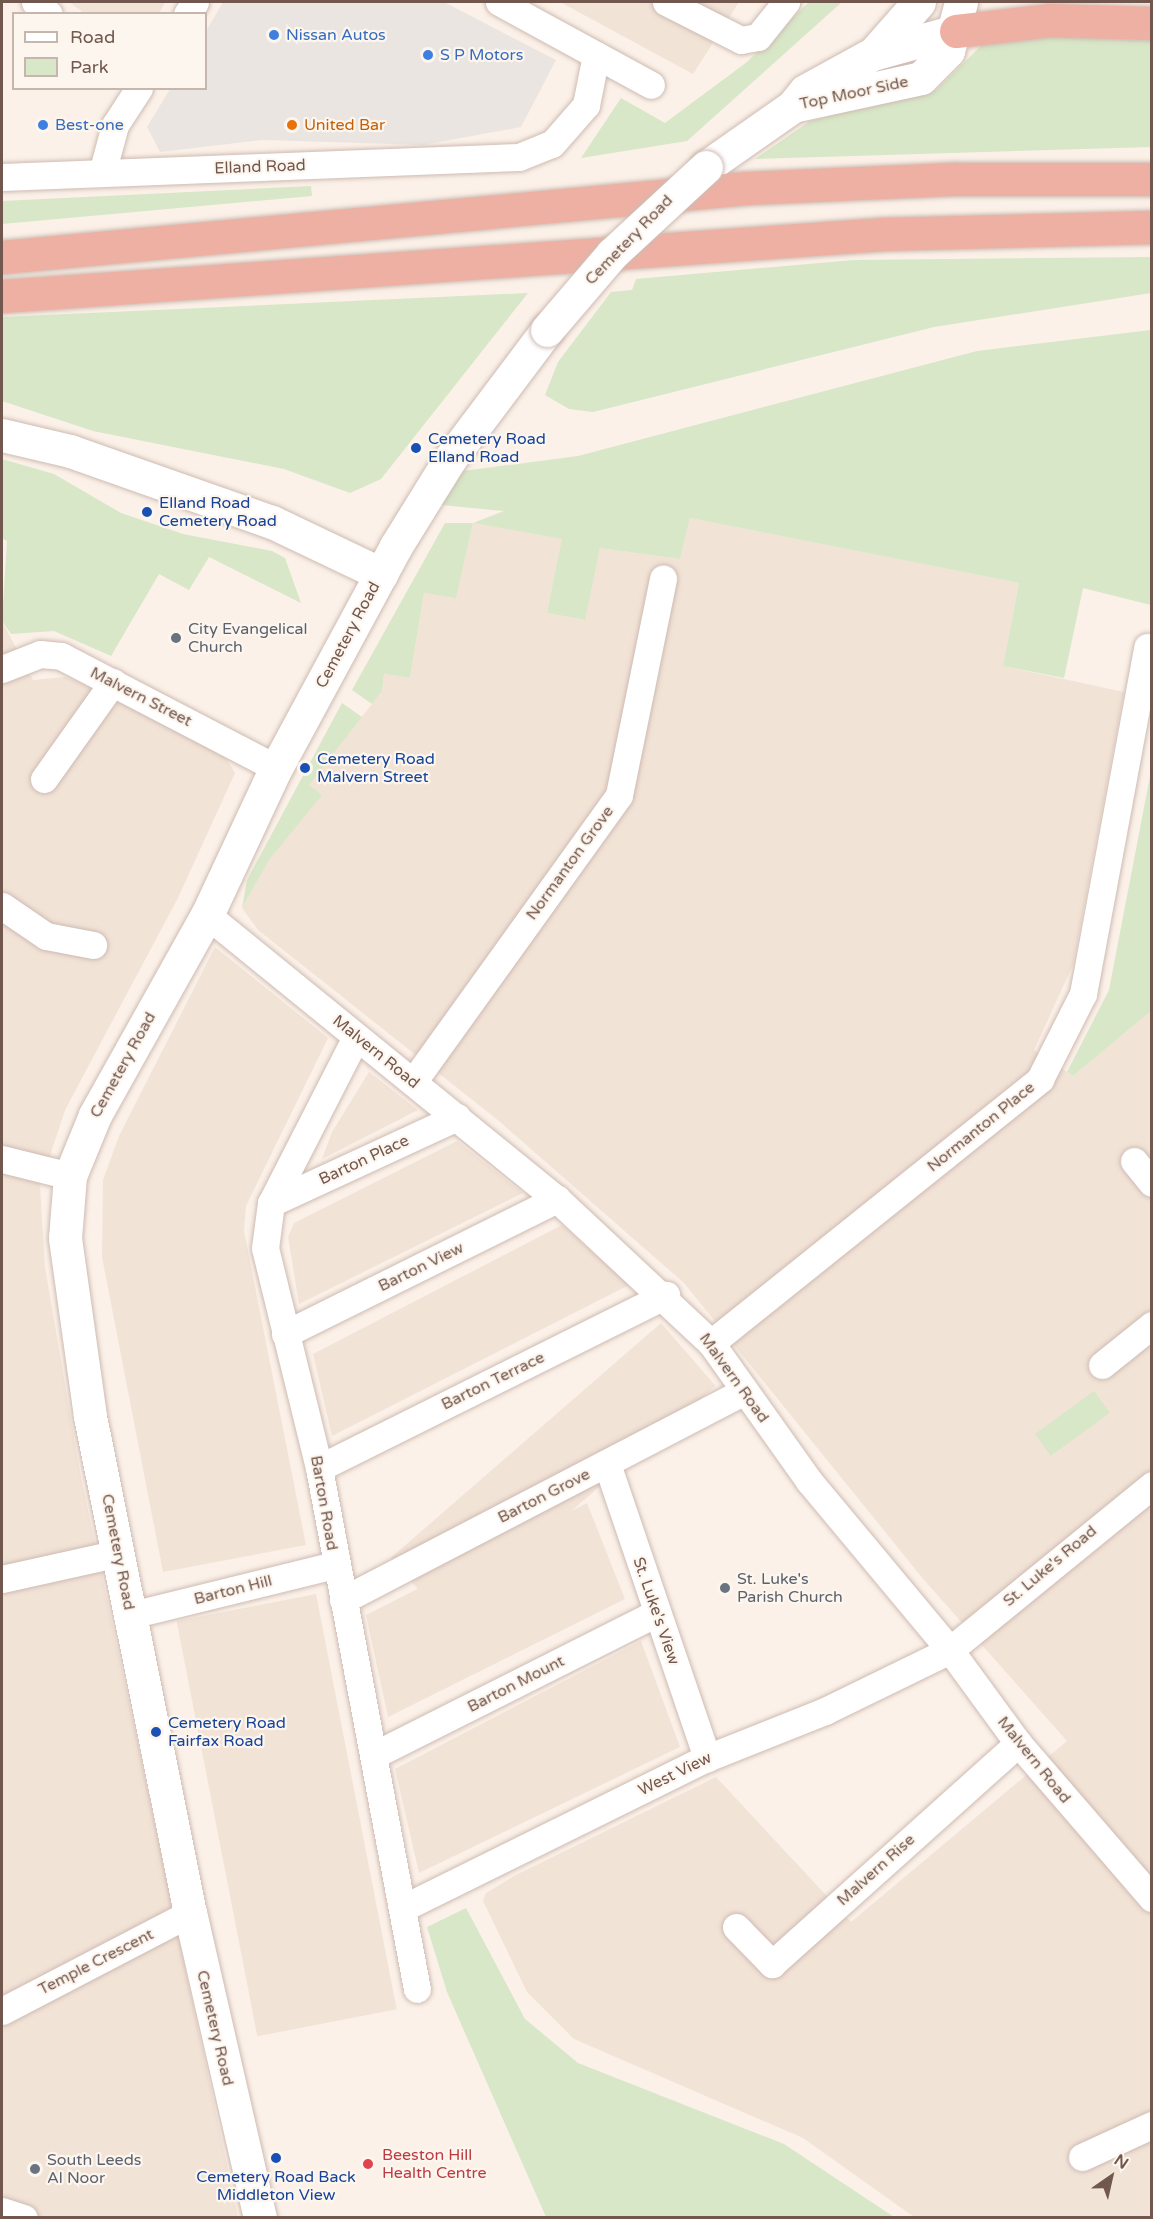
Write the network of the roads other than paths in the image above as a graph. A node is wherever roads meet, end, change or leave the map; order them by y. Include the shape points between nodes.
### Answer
1 (35, 2) edge
2 (499, 2) edge
3 (666, 2) edge
4 (786, 2) edge
5 (919, 2) edge
6 (1012, 2) edge
7 (47, 12) edge
8 (958, 16) edge
9 (1049, 20) junction
10 (1152, 23) edge
11 (874, 53) junction
12 (596, 54) junction
13 (651, 85) dead end
14 (137, 90) edge
15 (793, 106) junction
16 (102, 173) junction
17 (2, 177) edge
18 (1152, 179) edge
19 (1152, 227) edge
20 (2, 257) edge
21 (2, 296) edge
22 (2, 435) edge
23 (381, 574) junction
24 (663, 578) dead end
25 (1147, 647) dead end
26 (2, 669) edge
27 (113, 682) junction
28 (276, 768) junction
29 (44, 779) dead end
30 (2, 906) edge
31 (207, 915) junction
32 (93, 945) dead end
33 (356, 1037) junction
34 (413, 1082) junction
35 (457, 1117) junction
36 (2, 1159) edge
37 (1134, 1161) dead end
38 (70, 1176) junction
39 (1152, 1183) edge
40 (557, 1199) junction
41 (271, 1203) junction
42 (666, 1295) junction
43 (1152, 1325) edge
44 (285, 1334) junction
45 (711, 1342) junction
46 (1102, 1365) dead end
47 (743, 1392) junction
48 (607, 1464) junction
49 (319, 1468) junction
50 (1152, 1485) edge
51 (119, 1553) junction
52 (334, 1565) junction
53 (2, 1579) edge
54 (343, 1600) junction
55 (656, 1613) junction
56 (131, 1616) junction
57 (950, 1650) junction
58 (1018, 1743) junction
59 (376, 1754) junction
60 (707, 1758) junction
61 (1152, 1898) edge
62 (405, 1907) junction
63 (190, 1913) junction
64 (736, 1927) dead end
65 (417, 1989) dead end
66 (2, 2011) edge
67 (1152, 2125) edge
68 (1082, 2157) dead end
69 (2, 2211) edge
70 (24, 2217) edge
71 (260, 2217) edge

1 - 7 street
2 - 12 street
3 - 4 street via 733,37 758,37
5 - 11 street, Top Moor Side
6 - 9 highway
8 - 9 highway
8 - 11 street
8 - 15 street, Top Moor Side via 948,51 921,78
9 - 10 highway
11 - 15 street, Top Moor Side via 845,64 805,91
12 - 13 street
12 - 16 street, Elland Road via 586,105 552,144 519,157
14 - 16 street via 115,125
15 - 23 street, Cemetery Road, bridge via 706,167 612,254 547,330 450,459
16 - 17 street, Elland Road
18 - 20 highway via 957,179 747,188
19 - 21 highway via 884,234
22 - 23 street via 70,451 272,522
23 - 28 street, Cemetery Road
24 - 34 street, Normanton Grove via 618,795
25 - 45 street, Normanton Place via 1083,994 1040,1079
26 - 27 street, Malvern Street via 40,654 61,656
27 - 28 street, Malvern Street
27 - 29 street
28 - 31 street, Cemetery Road
30 - 32 street via 46,936
31 - 33 street, Malvern Road
31 - 38 street, Cemetery Road via 95,1115
33 - 34 street, Malvern Road
33 - 41 street, Barton Road
34 - 35 street, Malvern Road
35 - 40 street, Malvern Road
35 - 41 street, Barton Place
36 - 38 street
37 - 39 street
38 - 51 street, Cemetery Road via 65,1238 71,1297
40 - 42 street, Malvern Road
40 - 44 street, Barton View
41 - 44 street, Barton Road via 265,1248
42 - 45 street, Malvern Road
42 - 49 street, Barton Terrace
43 - 46 street
44 - 49 street, Barton Road
45 - 47 street, Malvern Road
47 - 48 street, Barton Grove
47 - 57 street, Malvern Road via 809,1481
48 - 54 street, Barton Grove
48 - 55 street, St. Luke's View
49 - 52 street, Barton Road
50 - 57 street, St. Luke's Road
51 - 53 street
51 - 56 street, Cemetery Road
52 - 54 street, Barton Road
52 - 56 street, Barton Hill
54 - 59 street, Barton Road
55 - 59 street, Barton Mount
55 - 60 street, St. Luke's View
56 - 63 street, Cemetery Road
57 - 58 street, Malvern Road
57 - 60 street, West View via 825,1711
58 - 61 street, Malvern Road
58 - 64 street, Malvern Rise via 772,1964
59 - 62 street, Barton Road
60 - 62 street, West View
62 - 65 street, Barton Road
63 - 66 street, Temple Crescent
63 - 71 street, Cemetery Road
67 - 68 street
69 - 70 street

